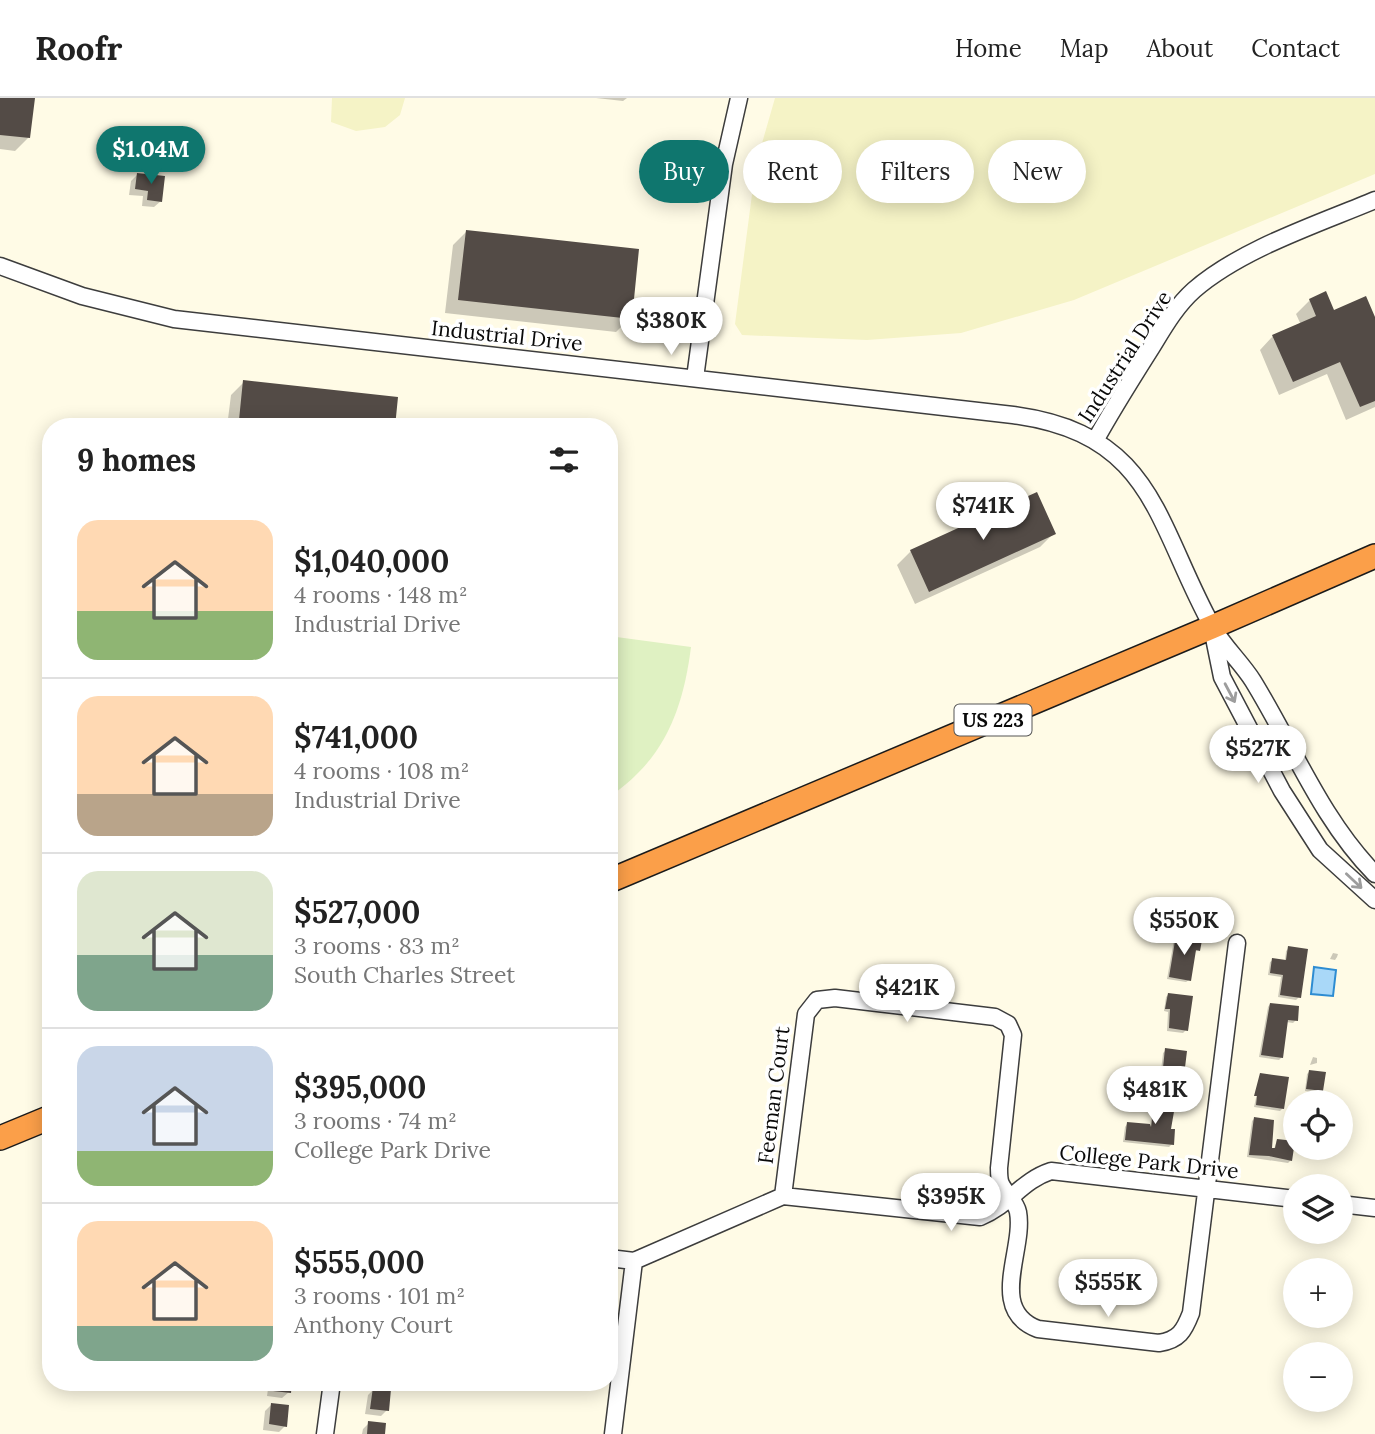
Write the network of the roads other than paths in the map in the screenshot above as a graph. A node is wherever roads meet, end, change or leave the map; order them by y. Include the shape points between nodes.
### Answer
1 (739, 98) edge
2 (1375, 200) edge
3 (0, 266) edge
4 (695, 378) junction
5 (1096, 442) junction
6 (1375, 555) edge
7 (1212, 627) junction
8 (1375, 874) edge
9 (618, 877) edge
10 (1375, 900) edge
11 (1237, 943) dead end
12 (42, 1121) edge
13 (0, 1138) edge
14 (1206, 1189) junction
15 (783, 1196) junction
16 (1283, 1198) edge
17 (1011, 1199) junction
18 (1353, 1205) edge
19 (1375, 1208) edge
20 (618, 1259) edge
21 (634, 1261) junction
22 (330, 1391) edge
23 (325, 1434) edge
24 (613, 1434) edge

1 - 4 street via 724,163
2 - 5 street, Industrial Drive via 1254,252 1193,290 1129,381
3 - 4 street, Industrial Drive via 82,296 174,319
4 - 5 street, Industrial Drive via 1047,419
5 - 7 street, Industrial Drive via 1116,455 1152,498
6 - 7 highway, US 223
7 - 8 street via 1252,680 1335,827
7 - 9 highway, US 223
7 -> 10 street via 1222,677 1282,791 1320,850
11 - 14 street
12 - 13 highway
14 - 16 street, College Park Drive
14 - 17 street, College Park Drive via 1051,1171 1027,1182
14 - 17 street via 1191,1313 1180,1336 1159,1343 1027,1325 1013,1306 1018,1222
15 - 17 street, College Park Drive via 981,1217
15 - 17 street, Feeman Court via 806,1014 817,1000 835,998 977,1014 1008,1024 1013,1051 999,1168 1001,1183
15 - 21 street, College Park Drive
18 - 19 street
20 - 21 street
21 - 24 street
22 - 23 street

